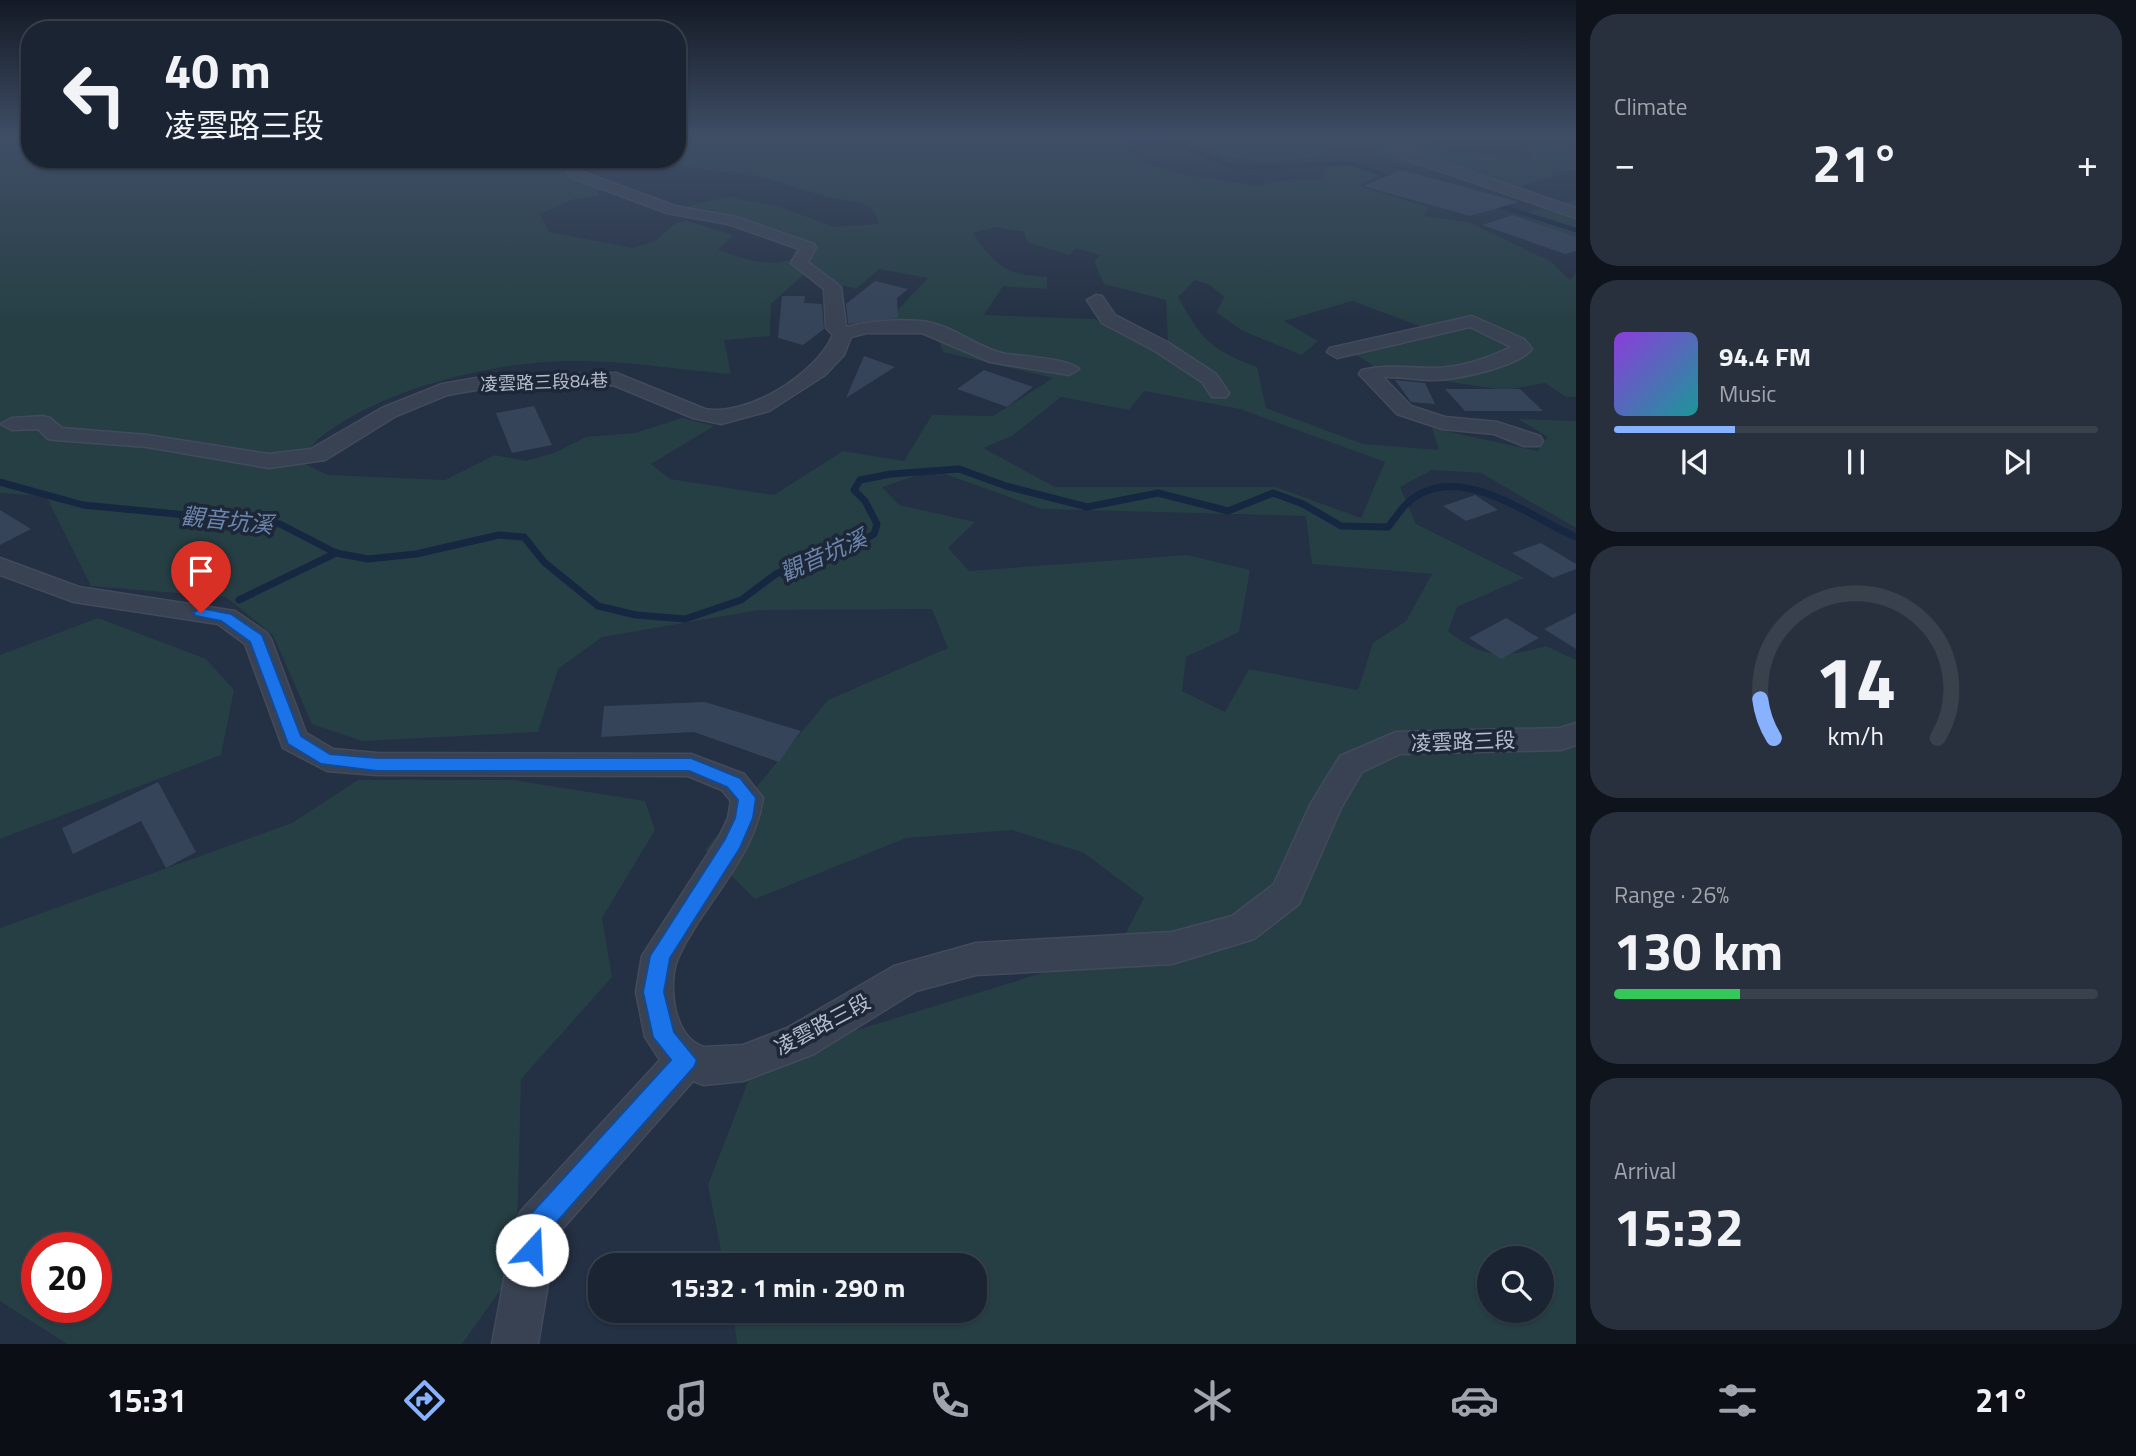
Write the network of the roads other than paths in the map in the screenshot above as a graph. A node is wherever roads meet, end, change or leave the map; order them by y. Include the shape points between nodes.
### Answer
1 (642, 199) edge
2 (1535, 199) edge
3 (1576, 213) edge
4 (1096, 300) dead end
5 (843, 333) junction
6 (1337, 352) dead end
7 (1069, 369) dead end
8 (1219, 393) dead end
9 (12, 424) dead end
10 (1532, 441) dead end
11 (0, 566) edge
12 (1576, 734) edge
13 (686, 1060) junction
14 (515, 1344) edge

1 - 5 street via 672,210 732,220 808,247 799,263 832,287 835,328
2 - 3 street
4 - 8 street via 1108,319 1209,378
5 - 7 street via 867,327 922,327 998,358
5 - 9 street, 凌雲路三段84巷 via 834,355 818,371 762,407 721,418 700,414 616,379 488,382 442,390 389,412 317,455 269,461 147,441 56,434 43,422
6 - 10 street via 1472,321 1523,349 1505,358 1434,374 1381,370 1369,374 1404,410 1441,423 1497,428
11 - 13 street via 74,594 226,617 257,639 294,740 327,760 691,765 733,782 747,798 744,818 660,956 654,992 664,1037
12 - 13 street, 凌雲路三段 via 1561,739 1396,743 1350,764 1326,805 1287,894 1242,928 1172,948 976,959 907,977 800,1041 743,1063 704,1066
13 - 14 street via 536,1226

